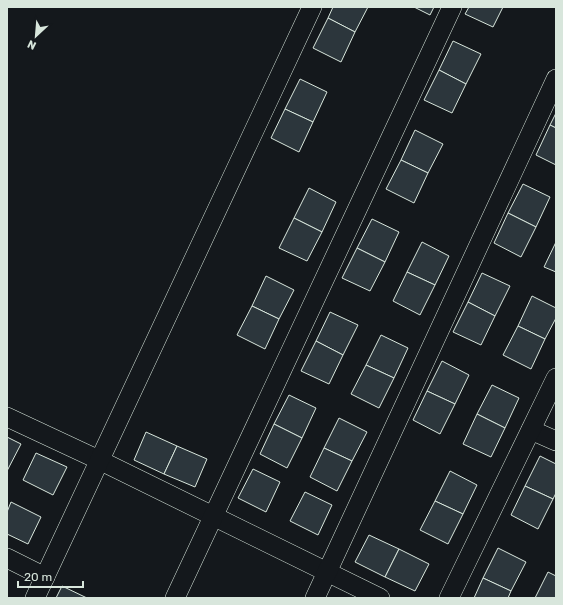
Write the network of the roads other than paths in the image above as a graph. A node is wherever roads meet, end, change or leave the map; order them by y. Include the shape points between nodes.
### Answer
1 (312, 7) edge
2 (452, 7) edge
3 (556, 79) edge
4 (556, 378) edge
5 (7, 417) edge
6 (531, 430) junction
7 (556, 441) edge
8 (99, 460) junction
9 (214, 516) junction
10 (7, 558) edge
11 (327, 572) junction
12 (45, 577) junction
13 (35, 598) edge
14 (176, 598) edge
15 (315, 598) edge
16 (380, 598) edge
17 (449, 598) edge

1 - 8 street
2 - 9 street
3 - 11 street
4 - 6 street
5 - 8 street
6 - 7 street
6 - 17 street
8 - 9 street
8 - 12 street
9 - 11 street
9 - 14 street
10 - 12 street
11 - 15 street
11 - 16 street
12 - 13 street

